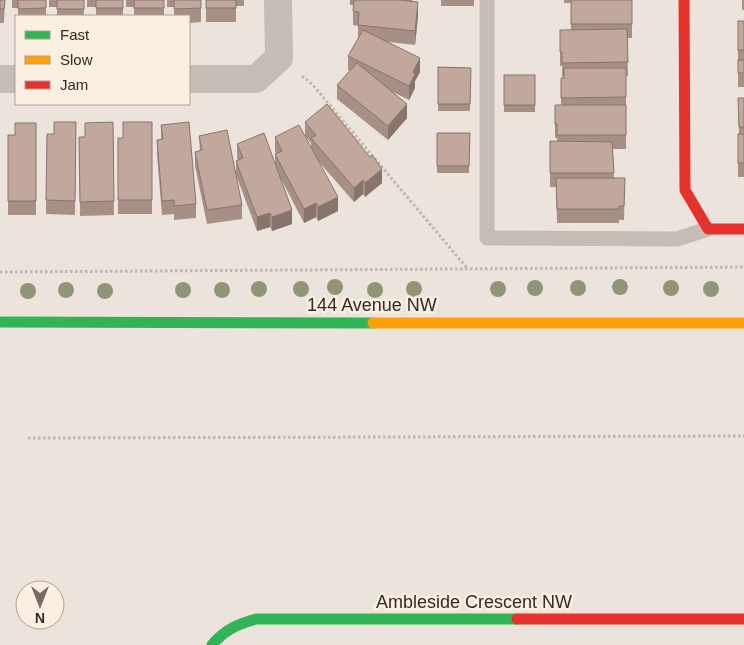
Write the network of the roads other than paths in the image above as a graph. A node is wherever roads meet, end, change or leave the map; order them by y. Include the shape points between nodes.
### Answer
1 (278, 0) edge
2 (487, 0) edge
3 (684, 0) edge
4 (0, 79) edge
5 (15, 79) edge
6 (190, 79) edge
7 (708, 229) junction
8 (744, 229) edge
9 (0, 322) edge
10 (744, 323) edge
11 (744, 619) edge
12 (212, 645) edge

1 - 6 street via 279,58 256,79
2 - 7 lane via 487,238 677,239
3 - 7 street via 685,190
4 - 5 street
7 - 8 street
9 - 10 street, 144 Avenue NW
11 - 12 street, Ambleside Crescent NW via 256,619 229,628

